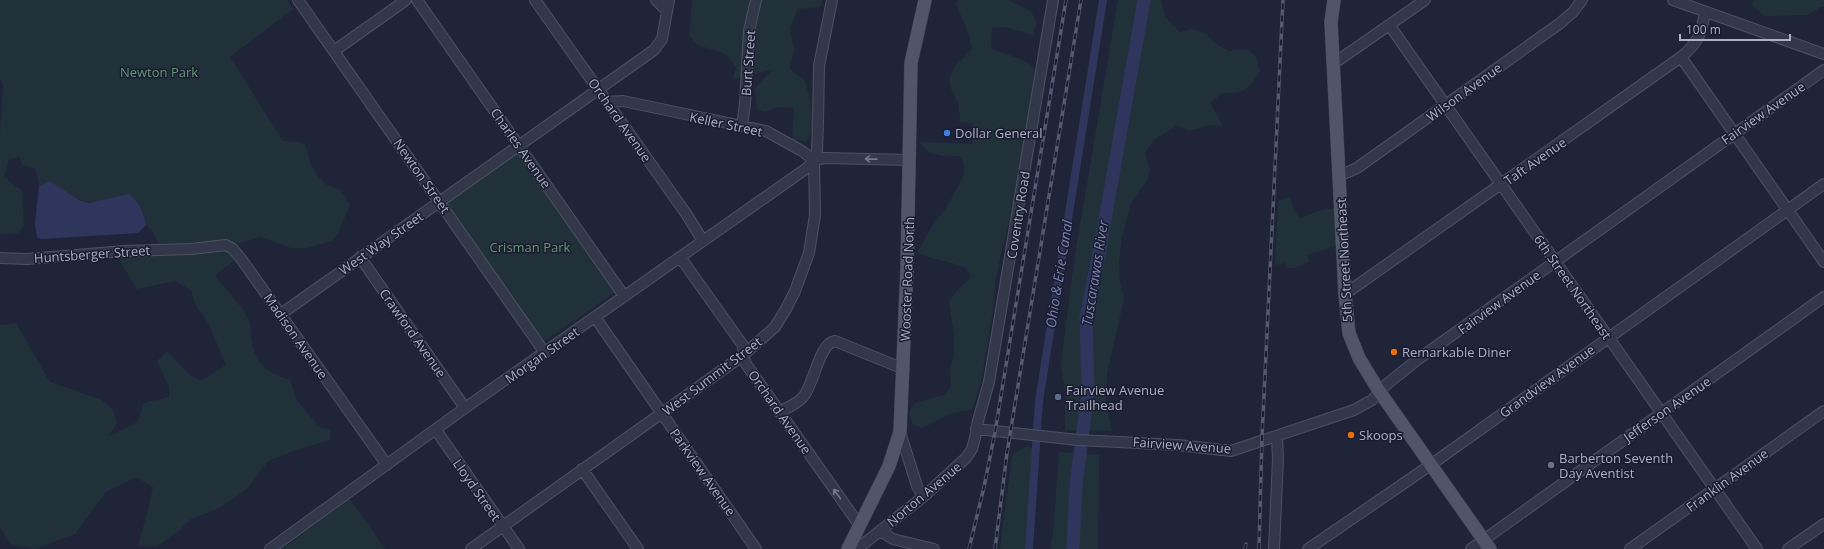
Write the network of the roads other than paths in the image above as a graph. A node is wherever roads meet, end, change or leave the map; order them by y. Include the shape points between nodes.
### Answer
1 (298, 0) edge
2 (406, 0) edge
3 (417, 0) edge
4 (535, 0) edge
5 (656, 0) edge
6 (668, 0) edge
7 (756, 0) edge
8 (832, 0) edge
9 (925, 0) edge
10 (1053, 0) edge
11 (1334, 0) edge
12 (1425, 0) edge
13 (1582, 0) edge
14 (1673, 0) edge
15 (666, 10) junction
16 (1705, 13) junction
17 (1390, 26) junction
18 (334, 50) junction
19 (1824, 54) edge
20 (1681, 57) junction
21 (1333, 64) junction
22 (1824, 70) edge
23 (598, 89) junction
24 (607, 102) junction
25 (1445, 105) junction
26 (742, 126) junction
27 (1734, 134) junction
28 (519, 146) junction
29 (814, 160) junction
30 (910, 160) junction
31 (1339, 176) junction
32 (1824, 184) edge
33 (1501, 185) junction
34 (440, 201) junction
35 (1788, 210) junction
36 (704, 241) junction
37 (184, 250) joint
38 (360, 257) junction
39 (680, 257) junction
40 (0, 258) edge
41 (1555, 261) junction
42 (1824, 262) edge
43 (1345, 294) junction
44 (624, 296) junction
45 (1824, 297) edge
46 (281, 314) junction
47 (595, 317) junction
48 (1608, 337) junction
49 (545, 353) junction
50 (742, 356) junction
51 (904, 369) junction
52 (1379, 391) junction
53 (465, 408) junction
54 (1824, 410) edge
55 (779, 412) junction
56 (1661, 412) junction
57 (662, 414) junction
58 (976, 429) junction
59 (436, 430) junction
60 (900, 432) junction
61 (1277, 437) junction
62 (1432, 464) junction
63 (387, 465) junction
64 (582, 469) junction
65 (1715, 488) junction
66 (923, 497) junction
67 (1824, 524) edge
68 (503, 526) junction
69 (860, 526) junction
70 (880, 531) junction
71 (1487, 544) edge
72 (270, 549) edge
73 (471, 549) edge
74 (519, 549) edge
75 (638, 549) edge
76 (756, 549) edge
77 (848, 549) edge
78 (857, 549) edge
79 (934, 549) edge
80 (1274, 549) edge
81 (1308, 549) edge
82 (1471, 549) edge
83 (1630, 549) edge
84 (1757, 549) edge
85 (1788, 549) edge

1 - 18 street, Newton Street
2 - 18 street
3 - 28 street, Charles Avenue
4 - 23 street, Orchard Avenue
5 - 15 street
6 - 15 street, West Way Street
7 - 26 street, Burt Street via 749,31
8 - 29 street, West Summit Street via 820,53 817,151
9 - 30 main road, Wooster Road North via 911,63
10 - 58 street, Coventry Road via 989,382
11 - 21 main road, 5th Street Northeast via 1331,22
12 - 17 street
13 - 25 street, Wilson Avenue via 1559,24
14 - 16 street
15 - 23 street, West Way Street via 659,44
16 - 19 street
16 - 20 street, Taft Avenue via 1699,38
17 - 21 street
17 - 25 street, 6th Street Northeast
18 - 34 street, Newton Street
20 - 27 street
20 - 33 street, Taft Avenue
21 - 31 main road, 5th Street Northeast
22 - 27 street, Fairview Avenue
23 - 24 street, Orchard Avenue
23 - 28 street, West Way Street
24 - 26 street, Keller Street via 623,101
24 - 36 street, Orchard Avenue
25 - 31 street, Wilson Avenue via 1357,168
25 - 33 street, 6th Street Northeast
26 - 29 street, Keller Street via 766,131
27 - 35 street
27 - 41 street, Fairview Avenue
28 - 34 street, West Way Street
28 - 44 street, Charles Avenue
30 -> 29 street
29 - 36 street, Morgan Street via 807,168
29 - 50 street, West Summit Street via 816,181 809,253 795,291 774,327
30 - 51 main road, Wooster Road North
31 - 43 main road, 5th Street Northeast
32 - 35 street, Grandview Avenue
33 - 41 street, 6th Street Northeast
33 - 43 street, Taft Avenue
34 - 38 street, West Way Street
34 - 49 street, Newton Street
35 - 42 street
35 - 48 street, Grandview Avenue
36 - 39 street, Morgan Street
37 - 40 street, Huntsberger Street via 125,251 27,259
37 - 46 street, Madison Avenue via 230,246
38 - 46 street, West Way Street
38 - 53 street, Crawford Avenue
39 - 44 street, Morgan Street
39 - 50 street, Orchard Avenue via 742,344
41 - 48 street, 6th Street Northeast
41 - 52 street, Fairview Avenue via 1417,360
43 - 52 main road, 5th Street Northeast via 1347,318 1354,347
44 - 47 street, Morgan Street
45 - 56 street, Jefferson Avenue
46 - 63 street, Madison Avenue
47 - 49 street, Morgan Street
47 - 57 street, Parkview Avenue
48 - 56 street, 6th Street Northeast
48 - 62 street, Grandview Avenue
49 - 53 street, Morgan Street
50 - 55 street, Orchard Avenue
50 - 57 street, West Summit Street
51 - 55 street via 835,340 832,341 824,349 804,396
51 - 60 main road, Wooster Road North
52 - 61 street, Fairview Avenue via 1372,400 1354,410
52 - 62 main road, 5th Street Northeast
53 - 59 street, Morgan Street
54 - 65 street, Franklin Avenue
69 -> 55 street, Orchard Avenue
56 - 65 street, 6th Street Northeast
56 - 71 street, Jefferson Avenue
57 - 64 street, West Summit Street
57 - 76 street, Parkview Avenue
58 - 61 street, Fairview Avenue via 1018,435 1178,445 1231,451
58 - 66 street, Norton Avenue via 972,449 966,458
59 - 63 street, Morgan Street
59 - 68 street, Lloyd Street
60 - 66 street
60 - 69 main road, Wooster Road North via 889,466
61 - 80 street
62 - 71 main road, 5th Street Northeast
62 - 81 street, Grandview Avenue
63 - 72 street, Morgan Street
64 - 68 street, West Summit Street
64 - 75 street
65 - 83 street, Franklin Avenue
65 - 84 street, 6th Street Northeast
66 - 70 street, Norton Avenue
67 - 85 street
68 - 73 street, West Summit Street
68 - 74 street, Lloyd Street
69 - 77 main road, Wooster Road North
70 - 78 street, Norton Avenue
70 - 79 street via 894,539
71 - 82 street, Jefferson Avenue

